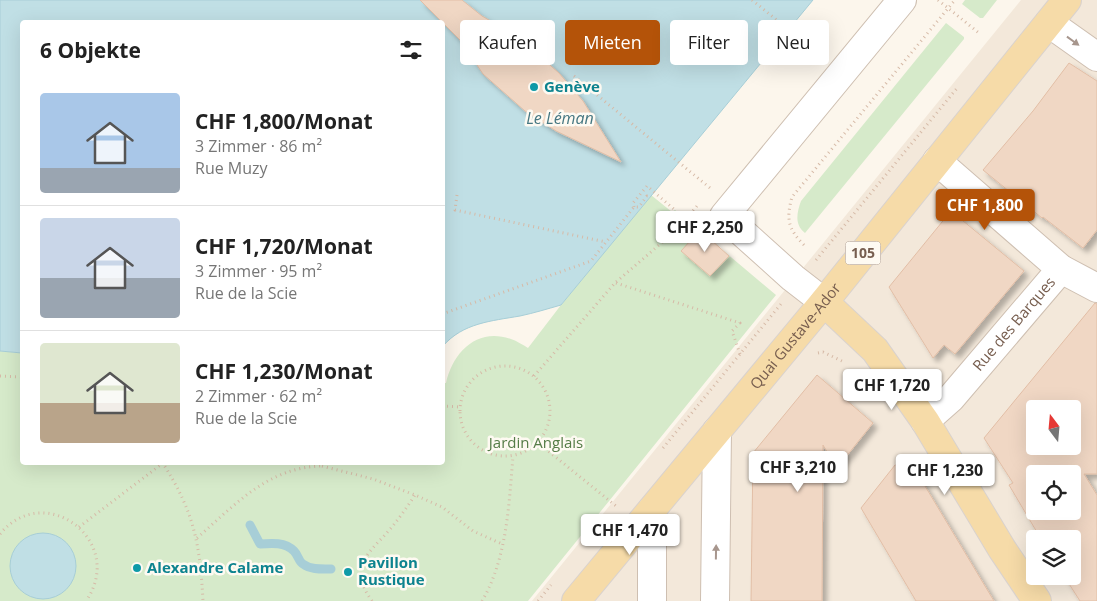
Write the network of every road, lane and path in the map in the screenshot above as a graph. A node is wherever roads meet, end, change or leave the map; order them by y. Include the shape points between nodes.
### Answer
1 (752, 0) edge
2 (902, 0) edge
3 (938, 0) edge
4 (955, 0) edge
5 (1067, 0) edge
6 (948, 8) junction
7 (1050, 23) junction
8 (979, 33) dead end
9 (1097, 57) edge
10 (842, 73) junction
11 (574, 76) dead end
12 (964, 80) dead end
13 (937, 161) junction
14 (457, 195) dead end
15 (703, 197) junction
16 (649, 198) dead end
17 (637, 207) junction
18 (675, 210) dead end
19 (724, 216) junction
20 (606, 242) junction
21 (804, 245) dead end
22 (1061, 269) junction
23 (799, 282) junction
24 (615, 283) junction
25 (1097, 288) edge
26 (824, 302) junction
27 (445, 313) edge
28 (756, 335) dead end
29 (740, 354) dead end
30 (780, 355) junction
31 (850, 367) dead end
32 (0, 376) edge
33 (534, 376) junction
34 (20, 377) edge
35 (445, 406) edge
36 (460, 407) junction
37 (925, 421) junction
38 (718, 431) junction
39 (537, 442) junction
40 (513, 456) junction
41 (159, 465) edge
42 (163, 465) edge
43 (317, 465) edge
44 (325, 465) edge
45 (415, 496) junction
46 (616, 506) dead end
47 (652, 510) junction
48 (0, 526) edge
49 (79, 527) junction
50 (4, 530) junction
51 (0, 534) edge
52 (197, 538) junction
53 (502, 544) junction
54 (86, 601) edge
55 (203, 601) edge
56 (372, 601) edge
57 (482, 601) edge
58 (576, 601) edge
59 (652, 601) edge
60 (715, 601) edge
61 (1037, 601) edge

1 - 10 path
2 - 10 street
3 - 6 path
4 - 6 path
5 - 7 main road, Quai Gustave-Ador / 105
6 - 8 path
6 - 21 path via 792,197 788,211 790,226
7 -> 9 street
7 - 13 main road, Quai Gustave-Ador / 105
10 - 19 street
11 - 15 path via 710,189
12 - 23 path
13 - 22 street
13 - 26 main road, Quai Gustave-Ador / 105
14 - 20 path via 456,210
15 - 19 path
15 - 24 path via 681,226
16 - 17 path via 647,196
17 - 18 path via 633,203 647,186
17 - 20 path
19 - 23 street
20 - 27 path via 591,261
22 - 25 street
22 - 37 street, Rue des Barques via 951,398
23 - 26 street
23 - 28 path
24 - 29 path via 740,323 732,331
24 - 33 path
26 - 30 main road, Quai Gustave-Ador / 105
26 - 37 main road via 875,350
30 - 31 path via 823,352
30 - 38 main road, Quai Gustave-Ador / 105
32 - 34 path
33 - 36 path via 506,366 487,370 466,389
33 - 39 path via 550,407 547,426
35 - 36 path
36 - 40 path via 464,429 478,447 499,456
37 - 61 main road
38 - 47 main road, Quai Gustave-Ador / 105
60 -> 38 street
39 - 40 path
39 - 46 path
40 - 53 path
41 - 49 path
42 - 52 path via 180,491
43 - 52 path via 270,479
44 - 45 path
45 - 53 path via 442,507 473,531
45 - 56 path via 364,561 362,576
47 - 58 main road, Quai Gustave-Ador / 105
47 - 59 street
48 - 50 path
49 - 50 path via 46,513 23,517
49 - 54 path via 91,543 97,562 94,588
50 - 51 path
52 - 55 path
53 - 57 path

